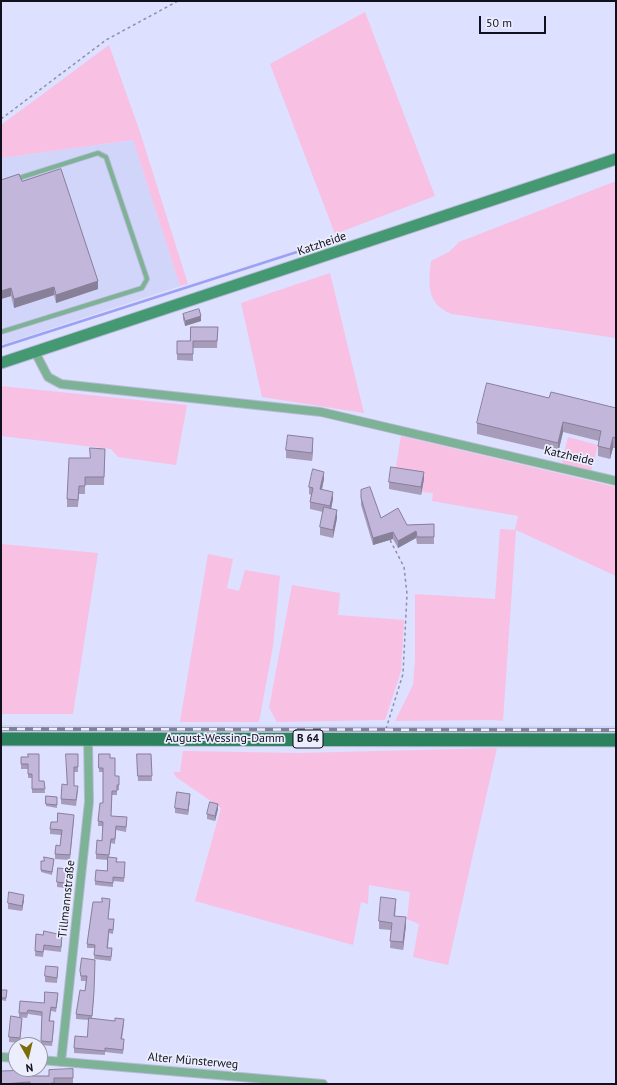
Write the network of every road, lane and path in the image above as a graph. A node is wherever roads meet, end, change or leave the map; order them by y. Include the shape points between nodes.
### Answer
1 (178, 1) edge
2 (1, 119) edge
3 (616, 159) edge
4 (8, 182) edge
5 (1, 332) edge
6 (35, 352) junction
7 (1, 363) edge
8 (616, 480) edge
9 (389, 537) edge
10 (387, 724) dead end
11 (1, 739) edge
12 (88, 739) junction
13 (616, 740) edge
14 (48, 1061) edge
15 (61, 1062) junction
16 (323, 1084) edge

1 - 2 path via 106,40
3 - 6 street, Katzheide
4 - 5 lane via 98,153 106,157 147,279 142,288
6 - 7 street, Katzheide
6 - 8 street, Katzheide via 48,377 61,384 320,412
9 - 10 path via 404,567 407,594 403,674
11 - 12 main road, August-Wessing-Damm / B 64
12 - 13 main road, August-Wessing-Damm / B 64
12 - 15 street, Tillmannstraße via 89,802
14 - 15 street, Alter Münsterweg
15 - 16 street, Alter Münsterweg

